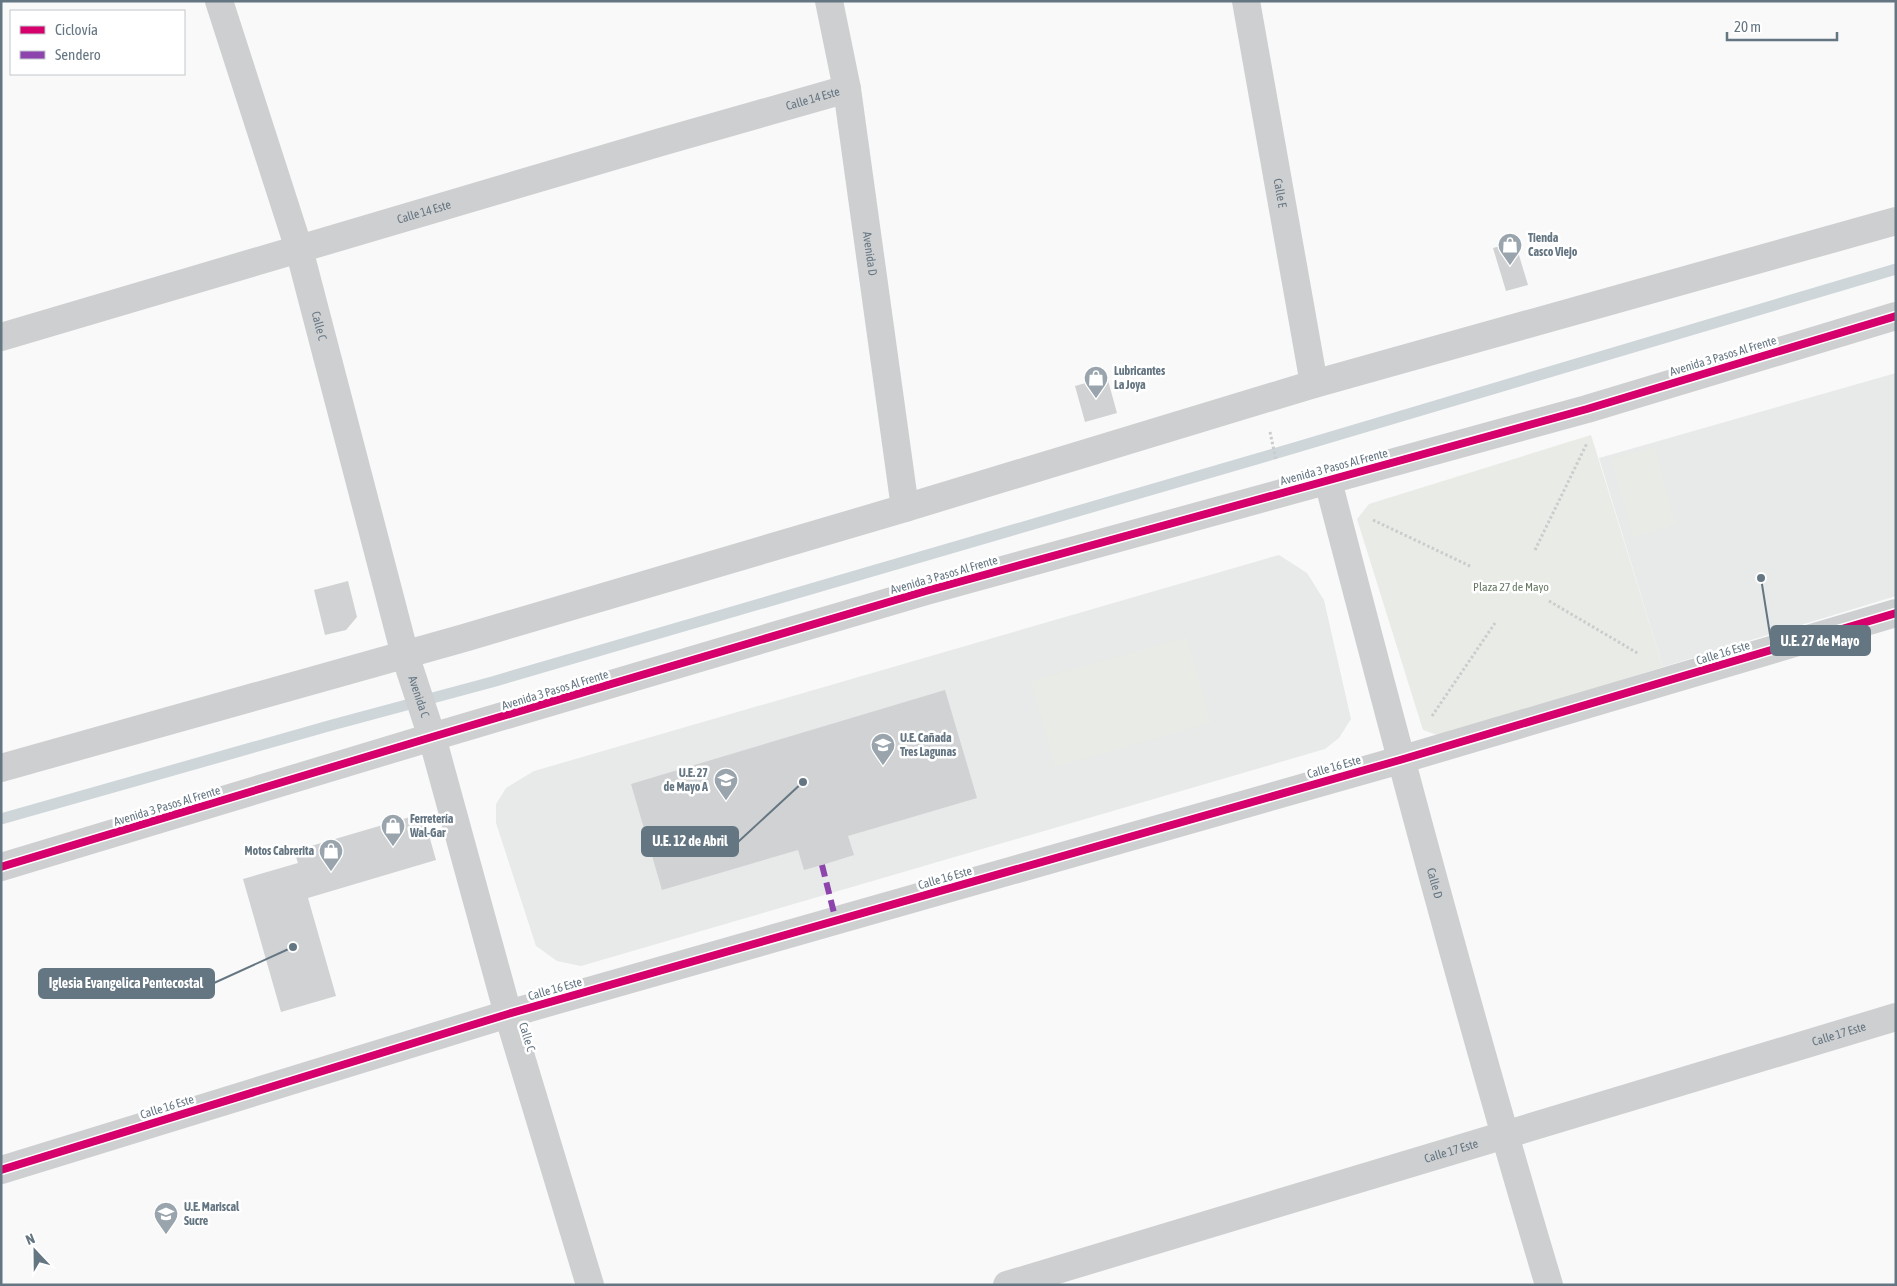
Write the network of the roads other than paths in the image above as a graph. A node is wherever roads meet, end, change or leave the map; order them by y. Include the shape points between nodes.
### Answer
1 (218, 1) edge
2 (830, 1) edge
3 (1246, 1) edge
4 (847, 89) junction
5 (1896, 221) edge
6 (298, 249) junction
7 (1896, 316) edge
8 (1, 337) edge
9 (1314, 384) junction
10 (1328, 481) junction
11 (905, 508) junction
12 (1896, 613) edge
13 (409, 667) junction
14 (429, 730) junction
15 (1400, 760) junction
16 (1, 768) edge
17 (1, 867) edge
18 (508, 1014) junction
19 (1896, 1017) edge
20 (1504, 1135) junction
21 (1, 1170) edge
22 (590, 1285) edge
23 (1007, 1285) edge
24 (1550, 1285) edge

1 - 6 street, Calle C
2 - 4 street, Avenida D
3 - 9 street, Calle E
4 - 6 street, Calle 14 Este
4 - 11 street, Avenida D
5 - 9 street
6 - 8 street, Calle 14 Este
6 - 13 street, Calle C
7 - 10 street, Avenida 3 Pasos Al Frente via 1587,409
9 - 11 street
10 - 14 street, Avenida 3 Pasos Al Frente
10 - 15 street, Calle D
11 - 13 street
12 - 15 street, Calle 16 Este
13 - 14 street, Avenida C
13 - 16 street
14 - 17 street, Avenida 3 Pasos Al Frente
14 - 18 street, Calle C
15 - 18 street, Calle 16 Este
15 - 20 street, Calle D
18 - 21 street, Calle 16 Este
18 - 22 street, Calle C
19 - 20 street, Calle 17 Este
20 - 23 street, Calle 17 Este
20 - 24 street, Calle D

